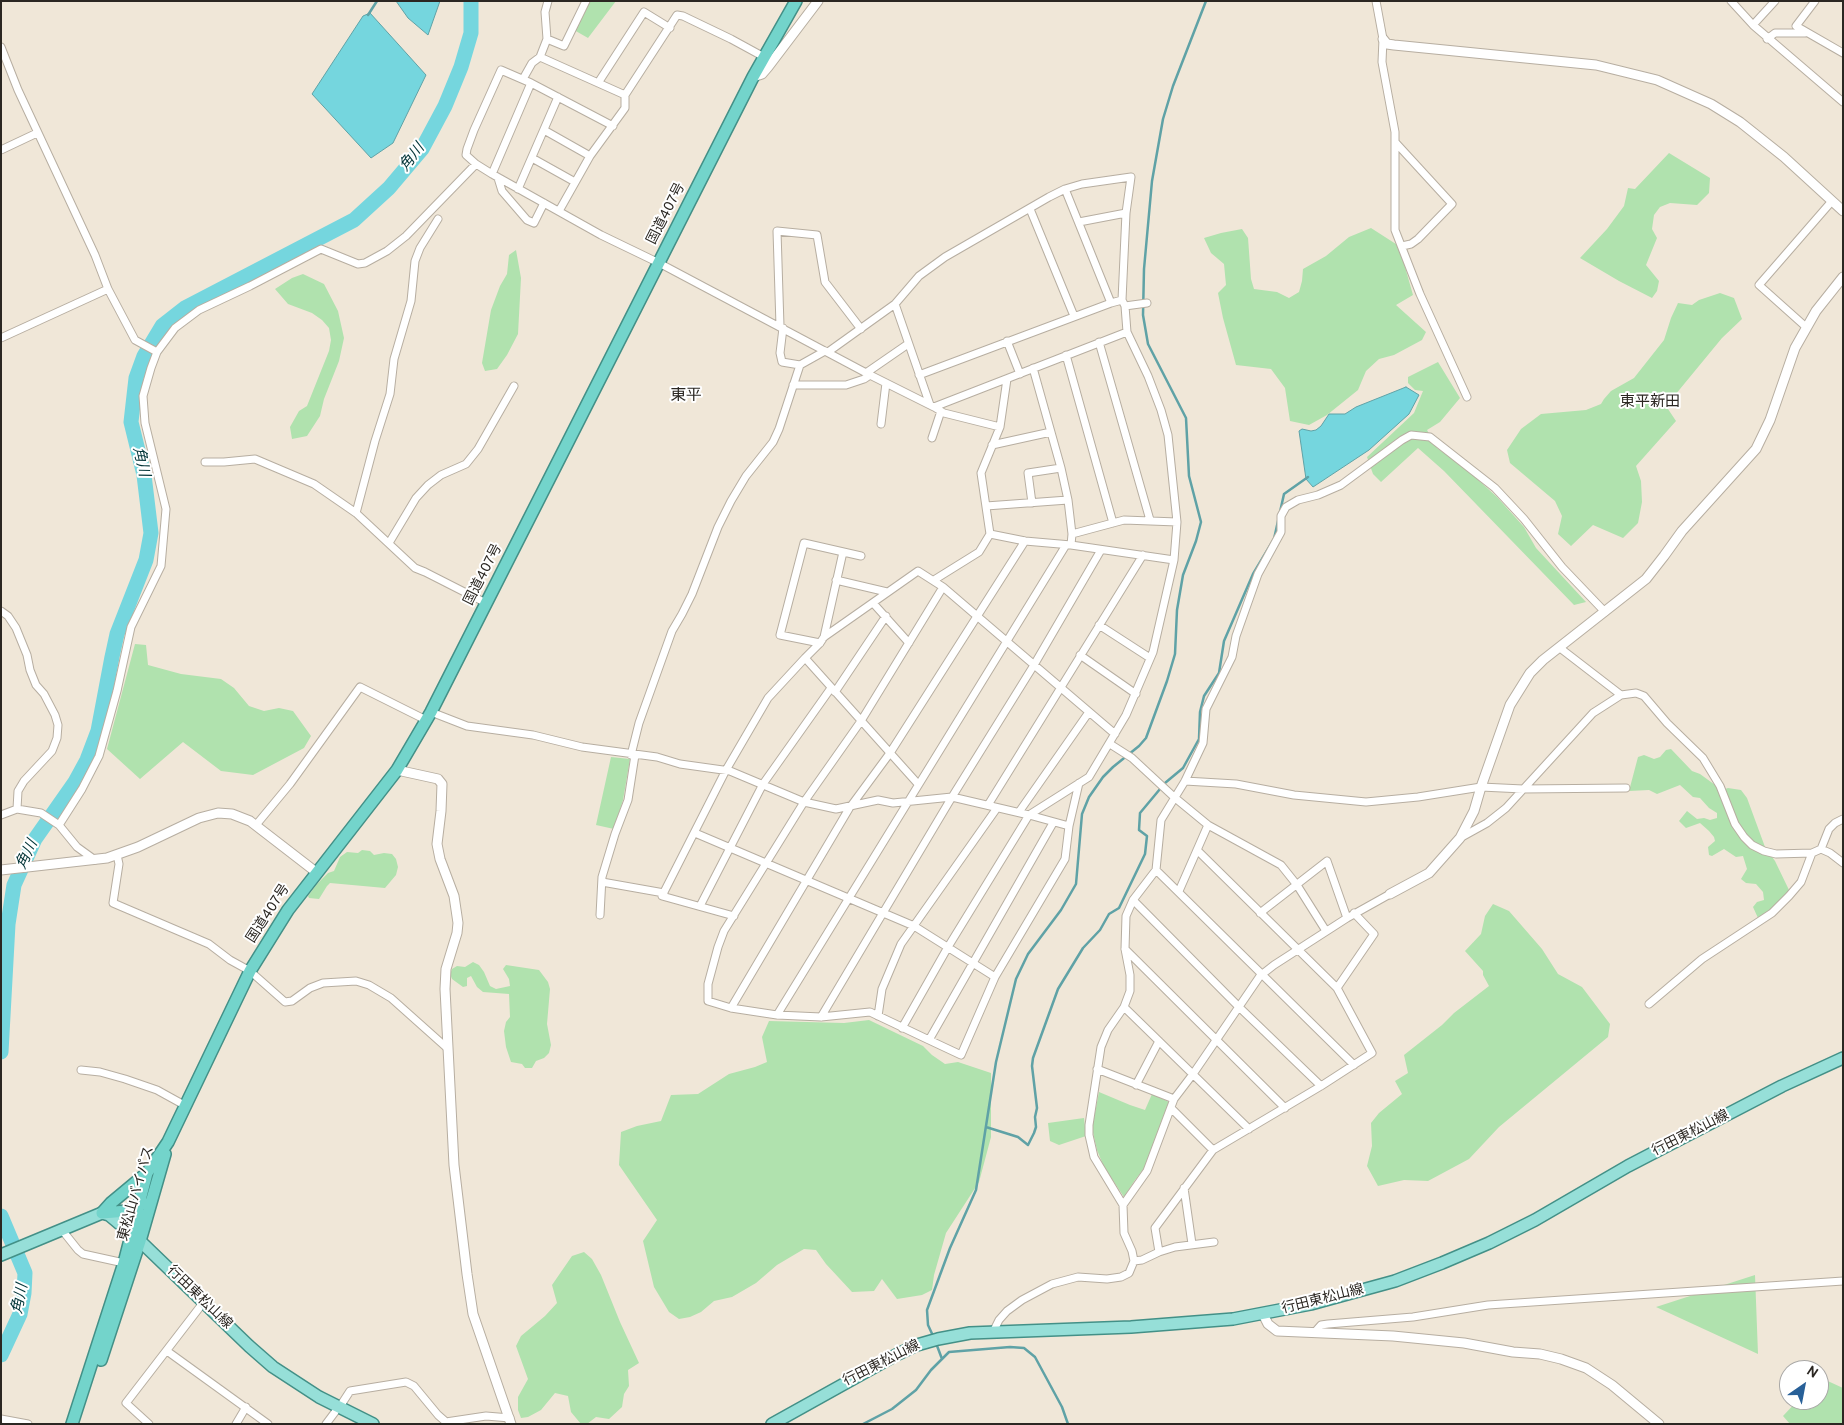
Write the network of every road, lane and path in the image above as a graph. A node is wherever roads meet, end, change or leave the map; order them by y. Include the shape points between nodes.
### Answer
1 (548, 1) edge
2 (586, 1) edge
3 (796, 1) edge
4 (818, 1) edge
5 (1376, 1) edge
6 (1731, 1) edge
7 (1775, 1) edge
8 (1815, 1) edge
9 (1752, 25) junction
10 (670, 28) junction
11 (1806, 32) junction
12 (1768, 38) junction
13 (547, 39) junction
14 (1383, 39) junction
15 (1, 47) edge
16 (1843, 53) edge
17 (540, 57) junction
18 (764, 57) junction
19 (753, 77) junction
20 (524, 79) junction
21 (531, 83) junction
22 (598, 83) junction
23 (625, 95) junction
24 (558, 97) junction
25 (1843, 102) edge
26 (613, 126) junction
27 (544, 130) junction
28 (38, 133) junction
29 (1396, 143) junction
30 (1, 150) edge
31 (590, 156) junction
32 (532, 158) junction
33 (476, 164) junction
34 (495, 176) junction
35 (575, 182) junction
36 (518, 189) junction
37 (1065, 189) junction
38 (1832, 200) junction
39 (544, 203) junction
40 (1030, 210) junction
41 (559, 211) junction
42 (1843, 211) edge
43 (1126, 213) junction
44 (438, 219) dead end
45 (1079, 222) junction
46 (1402, 246) junction
47 (659, 263) junction
48 (1843, 277) edge
49 (108, 288) junction
50 (1110, 303) junction
51 (1124, 303) junction
52 (1147, 303) dead end
53 (895, 304) junction
54 (1074, 316) junction
55 (781, 327) junction
56 (1806, 327) junction
57 (861, 329) junction
58 (1127, 332) junction
59 (1, 338) edge
60 (1007, 341) junction
61 (1099, 342) junction
62 (908, 344) junction
63 (827, 351) junction
64 (157, 352) junction
65 (1066, 355) junction
66 (800, 365) junction
67 (1033, 368) junction
68 (868, 374) junction
69 (1020, 374) junction
70 (919, 375) junction
71 (1007, 379) junction
72 (886, 383) junction
73 (794, 385) junction
74 (514, 386) dead end
75 (1467, 397) dead end
76 (935, 408) junction
77 (881, 424) dead end
78 (1000, 427) junction
79 (1051, 432) junction
80 (932, 438) dead end
81 (992, 445) junction
82 (205, 462) dead end
83 (1061, 468) junction
84 (1068, 500) junction
85 (1032, 503) junction
86 (986, 506) junction
87 (356, 513) junction
88 (1150, 520) junction
89 (1112, 522) junction
90 (1177, 522) junction
91 (990, 534) junction
92 (1072, 534) junction
93 (1024, 541) junction
94 (389, 544) junction
95 (1068, 545) junction
96 (1101, 550) junction
97 (843, 552) junction
98 (1143, 555) junction
99 (861, 556) dead end
100 (1174, 560) junction
101 (836, 580) junction
102 (934, 580) junction
103 (943, 587) junction
104 (887, 592) junction
105 (486, 603) junction
106 (873, 603) junction
107 (1, 611) edge
108 (1605, 612) junction
109 (886, 616) junction
110 (977, 617) junction
111 (1099, 625) junction
112 (822, 640) junction
113 (1006, 642) junction
114 (909, 643) junction
115 (1560, 648) junction
116 (1080, 655) junction
117 (805, 658) junction
118 (1150, 658) junction
119 (1034, 665) junction
120 (1060, 688) junction
121 (833, 690) junction
122 (1136, 694) junction
123 (1621, 696) junction
124 (1089, 712) junction
125 (428, 716) junction
126 (861, 721) junction
127 (1115, 734) junction
128 (1110, 744) junction
129 (890, 753) junction
130 (633, 755) junction
131 (396, 770) junction
132 (726, 770) junction
133 (1185, 781) junction
134 (1079, 783) junction
135 (763, 784) junction
136 (918, 784) junction
137 (1481, 787) junction
138 (1626, 788) dead end
139 (1523, 789) junction
140 (952, 797) junction
141 (1174, 797) junction
142 (804, 802) junction
143 (907, 802) junction
144 (988, 805) junction
145 (850, 806) junction
146 (997, 808) junction
147 (17, 809) junction
148 (1019, 812) junction
149 (1, 815) edge
150 (1029, 815) junction
151 (1843, 819) edge
152 (1053, 823) junction
153 (58, 824) junction
154 (256, 825) junction
155 (1208, 825) junction
156 (1069, 826) junction
157 (694, 833) junction
158 (1460, 838) junction
159 (730, 848) junction
160 (1820, 849) junction
161 (1197, 850) junction
162 (1812, 853) junction
163 (117, 855) junction
164 (95, 860) junction
165 (1843, 863) edge
166 (767, 864) junction
167 (1, 870) edge
168 (1156, 870) junction
169 (316, 872) junction
170 (806, 880) junction
171 (602, 882) junction
172 (1297, 885) junction
173 (1179, 891) junction
174 (664, 894) junction
175 (1390, 894) joint
176 (849, 898) junction
177 (1133, 900) junction
178 (700, 906) junction
179 (883, 912) junction
180 (1260, 913) junction
181 (1354, 913) junction
182 (600, 915) dead end
183 (734, 916) junction
184 (1347, 918) junction
185 (914, 926) junction
186 (1326, 931) junction
187 (948, 947) junction
188 (1125, 948) junction
189 (1297, 950) junction
190 (973, 962) junction
191 (250, 971) junction
192 (1262, 974) junction
193 (995, 977) junction
194 (1337, 988) junction
195 (1648, 1004) dead end
196 (1124, 1007) junction
197 (1239, 1007) junction
198 (731, 1008) junction
199 (777, 1015) junction
200 (878, 1016) junction
201 (822, 1017) junction
202 (902, 1028) junction
203 (929, 1040) junction
204 (1216, 1040) junction
205 (1160, 1042) junction
206 (447, 1048) junction
207 (1843, 1058) edge
208 (1354, 1065) junction
209 (1097, 1069) junction
210 (81, 1070) dead end
211 (1193, 1074) junction
212 (1136, 1085) junction
213 (1321, 1086) junction
214 (1174, 1099) junction
215 (186, 1106) junction
216 (1171, 1108) junction
217 (1285, 1108) junction
218 (1249, 1128) junction
219 (168, 1142) junction
220 (1213, 1150) junction
221 (148, 1173) junction
222 (1184, 1188) junction
223 (152, 1195) junction
224 (1123, 1205) junction
225 (138, 1206) junction
226 (102, 1213) junction
227 (62, 1230) junction
228 (136, 1237) junction
229 (1214, 1242) dead end
230 (1192, 1244) junction
231 (1159, 1252) junction
232 (4, 1254) edge
233 (1134, 1261) junction
234 (124, 1263) junction
235 (1843, 1282) edge
236 (203, 1303) junction
237 (1263, 1314) junction
238 (993, 1332) junction
239 (1314, 1333) junction
240 (167, 1351) junction
241 (246, 1407) junction
242 (339, 1408) junction
243 (1, 1419) edge
244 (510, 1421) edge
245 (28, 1424) edge
246 (72, 1424) edge
247 (80, 1424) edge
248 (149, 1424) edge
249 (236, 1424) edge
250 (268, 1424) edge
251 (326, 1424) edge
252 (373, 1424) edge
253 (772, 1424) edge
254 (1659, 1424) edge

1 - 13 street via 544,12
2 - 13 street via 564,46
3 - 18 highway, 国道407号
4 - 19 street via 768,67
5 - 14 street
6 - 9 street
7 - 9 street
8 - 11 street via 1796,26
9 - 12 street
10 - 18 street via 676,15 683,16
10 - 22 street via 644,12
10 - 23 street
11 - 12 street via 1775,33
11 - 16 street
12 - 25 street
13 - 17 street
14 - 29 street via 1382,62
14 - 38 street via 1394,45 1596,65 1657,80 1711,104 1740,122
15 - 28 street
17 - 20 street via 532,63
17 - 22 street
18 - 19 highway, 国道407号
19 - 47 highway, 国道407号
20 - 21 street
20 - 33 street via 501,70 466,149 466,155
21 - 24 street
21 - 34 street
22 - 23 street
23 - 26 street via 626,108
24 - 26 street
24 - 27 street
26 - 31 street
27 - 31 street
27 - 32 street
28 - 30 street
28 - 49 street
29 - 46 street via 1395,230
29 - 46 street via 1452,204 1418,239
31 - 35 street
32 - 35 street
32 - 36 street
33 - 34 street
33 - 64 street via 406,236 387,251 358,264 321,249 200,310 175,328
34 - 36 street
34 - 39 street via 502,191 527,220 534,223
35 - 41 street
36 - 39 street
37 - 40 street
37 - 43 street via 1131,177
37 - 45 street
38 - 42 street
38 - 56 street via 1759,285
39 - 41 street
40 - 53 street via 919,276
40 - 54 street
41 - 47 street
43 - 45 street
43 - 51 street
44 - 87 street via 415,261 411,301 394,359 390,394
45 - 50 street
46 - 75 street
47 - 55 street
47 - 105 highway, 国道407号
48 - 56 street
49 - 59 street
49 - 64 street via 135,340
50 - 51 street
50 - 54 street
51 - 52 street
51 - 58 street
53 - 57 street
53 - 62 street
54 - 60 street
55 - 57 street via 777,231 817,235 825,282
55 - 63 street
55 - 66 street via 782,362
56 - 108 street via 1756,449 1682,530 1654,571
57 - 63 street
58 - 61 street
58 - 90 street via 1148,376 1168,435
60 - 69 street
60 - 70 street
61 - 65 street
61 - 88 street
62 - 68 street
62 - 70 street
63 - 66 street
63 - 68 street
64 - 153 street via 143,396 145,423 166,509 161,566 131,627 99,756
65 - 67 street
65 - 89 street
66 - 73 street
67 - 69 street
67 - 79 street
68 - 72 street
68 - 73 street via 864,379 846,385
69 - 71 street
70 - 76 street
71 - 76 street
71 - 78 street
72 - 76 street
72 - 77 street
73 - 130 street via 773,442 731,501 692,594 672,631 639,723
74 - 94 street via 478,450 466,464 441,476 422,491
76 - 78 street
76 - 80 street
78 - 81 street
79 - 81 street
79 - 83 street
81 - 86 street via 981,473
82 - 87 street via 255,459 314,484
83 - 84 street
83 - 85 street via 1028,473
84 - 85 street
84 - 92 street
85 - 86 street
86 - 91 street
87 - 94 street
88 - 89 street
88 - 90 street
89 - 92 street
90 - 100 street
91 - 93 street
91 - 102 street via 979,552
92 - 95 street
93 - 95 street
93 - 110 street
94 - 105 street via 415,568
95 - 96 street
95 - 113 street
96 - 98 street
96 - 119 street
97 - 99 street
97 - 101 street
97 - 112 street via 804,543 780,635
98 - 100 street
98 - 111 street
100 - 118 street
101 - 104 street
101 - 112 street
102 - 103 street
102 - 104 street via 918,571
103 - 110 street
103 - 114 street
104 - 106 street
105 - 125 highway, 国道407号
106 - 109 street
106 - 112 street
107 - 147 street via 16,628 33,678 56,715 58,725 52,751 18,791
108 - 115 street
108 - 133 street via 1495,488 1430,437 1411,435 1341,485 1298,500 1286,507 1280,516 1281,532 1258,574 1232,657 1206,709 1203,743
109 - 114 street
109 - 121 street
110 - 113 street
110 - 129 street
111 - 116 street
111 - 118 street
112 - 117 street
113 - 119 street
113 - 136 street
114 - 126 street
115 - 123 street
115 - 137 street via 1530,673 1510,705
116 - 120 street
116 - 122 street
117 - 121 street
117 - 132 street via 768,698
118 - 122 street
119 - 120 street
119 - 140 street
120 - 124 street
120 - 144 street
121 - 126 street
121 - 135 street
122 - 127 street
123 - 139 street via 1593,713
123 - 162 street via 1636,693 1644,696 1703,758 1720,786 1735,824 1752,845 1776,854
124 - 127 street
124 - 148 street
125 - 130 street via 467,726
125 - 131 highway, 国道407号
125 - 154 street via 360,687
126 - 129 street
126 - 142 street
127 - 128 street
128 - 134 street via 1089,777
128 - 141 street via 1132,758
129 - 136 street
129 - 145 street
130 - 132 street
130 - 171 street via 628,800
131 - 169 highway, 国道407号
131 - 206 street via 438,779 442,784 437,844 454,896 458,923 446,969
132 - 135 street
132 - 157 street
133 - 137 street via 1236,784 1294,796 1366,802
133 - 141 street
134 - 150 street
134 - 156 street
135 - 142 street
135 - 159 street
136 - 143 street
137 - 139 street
137 - 158 street via 1474,811
138 - 139 street
139 - 158 street via 1487,823
140 - 143 street
140 - 144 street
140 - 179 street
141 - 155 street
141 - 168 street via 1161,820
142 - 145 street via 836,809
142 - 166 street
143 - 145 street via 878,800
143 - 176 street
144 - 146 street
145 - 170 street
146 - 148 street
146 - 185 street
147 - 149 street
147 - 153 street via 42,813
148 - 150 street
150 - 152 street
150 - 187 street
151 - 160 street via 1829,829
152 - 156 street
152 - 190 street
153 - 164 street via 77,847
154 - 163 street via 232,814 210,815
154 - 169 street
155 - 161 street
155 - 172 street via 1281,865
156 - 193 street via 1066,859
157 - 159 street
157 - 174 street
158 - 175 street via 1429,873
159 - 166 street
159 - 178 street
160 - 162 street
160 - 165 street
161 - 173 street
161 - 180 street
162 - 195 street via 1801,882 1772,913 1702,959
163 - 164 street
163 - 191 street via 119,864 113,903 198,938
164 - 167 street
166 - 170 street
166 - 183 street
168 - 173 street
168 - 177 street
169 - 191 highway, 国道407号
170 - 176 street
170 - 198 street
171 - 174 street
171 - 182 street
172 - 180 street
172 - 184 street via 1327,861
172 - 186 street
173 - 192 street
174 - 178 street via 662,896
175 - 181 street
176 - 179 street
176 - 199 street
177 - 188 street via 1126,916
177 - 197 street
178 - 183 street
179 - 185 street
179 - 201 street
180 - 189 street
181 - 184 street
181 - 194 street via 1374,934
183 - 198 street via 724,931 708,984 708,1001
184 - 186 street
185 - 187 street
185 - 200 street via 901,944 882,988
186 - 189 street
187 - 190 street
187 - 202 street
188 - 196 street via 1131,984
188 - 204 street
189 - 192 street
189 - 194 street
190 - 193 street
190 - 203 street
191 - 206 street via 288,1002 323,983 356,981 369,985 391,998
191 - 215 highway, 国道407号
192 - 197 street
192 - 208 street
193 - 203 street via 962,1056
194 - 208 street via 1372,1053
196 - 205 street
196 - 209 street via 1108,1030
197 - 204 street
197 - 213 street
198 - 199 street
199 - 201 street
200 - 201 street via 870,1012
200 - 202 street
202 - 203 street
204 - 211 street
204 - 217 street
205 - 211 street
205 - 212 street
206 - 244 street via 454,1165 473,1314
207 - 237 main road, 行田東松山線 via 1628,1166 1489,1243 1395,1281
208 - 213 street
209 - 212 street
209 - 224 street via 1089,1125 1091,1148
210 - 215 street via 125,1079 157,1090
211 - 214 street
211 - 218 street
212 - 214 street
213 - 217 street
214 - 216 street
215 - 219 highway, 国道407号
216 - 220 street
216 - 224 street via 1146,1171
217 - 218 street
218 - 220 street
219 - 221 highway, 東松山バイパス
219 - 223 highway, 東松山バイパス
220 - 222 street
221 - 225 highway, 東松山バイパス
221 - 226 highway
222 - 230 street
222 - 231 street via 1154,1228
223 - 225 highway
223 - 228 highway, 東松山バイパス
224 - 233 street via 1124,1233
225 - 226 highway via 127,1211
225 - 228 highway, 東松山バイパス
226 - 227 main road
226 - 228 main road, 行田東松山線
227 - 232 main road
227 - 234 street via 83,1254
228 - 234 highway, 東松山バイパス
228 - 236 main road, 行田東松山線
228 - 247 highway, 東松山バイパス
229 - 230 street
230 - 231 street
231 - 233 street
233 - 238 street via 1129,1272 1121,1277 1078,1277 1052,1284 1007,1311
234 - 246 highway, 東松山バイパス
235 - 239 street via 1488,1305 1413,1317 1321,1325
236 - 240 street
236 - 242 main road, 行田東松山線 via 273,1367
237 - 238 main road, 行田東松山線 via 1175,1325
237 - 239 street via 1268,1324 1278,1331
238 - 253 main road, 行田東松山線 via 952,1336 917,1345
239 - 254 street via 1464,1343 1561,1359 1586,1368 1612,1385
240 - 241 street
240 - 248 street via 126,1403
241 - 249 street
241 - 250 street
242 - 244 street via 350,1391 406,1382 414,1386 446,1422 486,1416
242 - 251 street
242 - 252 main road, 行田東松山線
243 - 245 street

